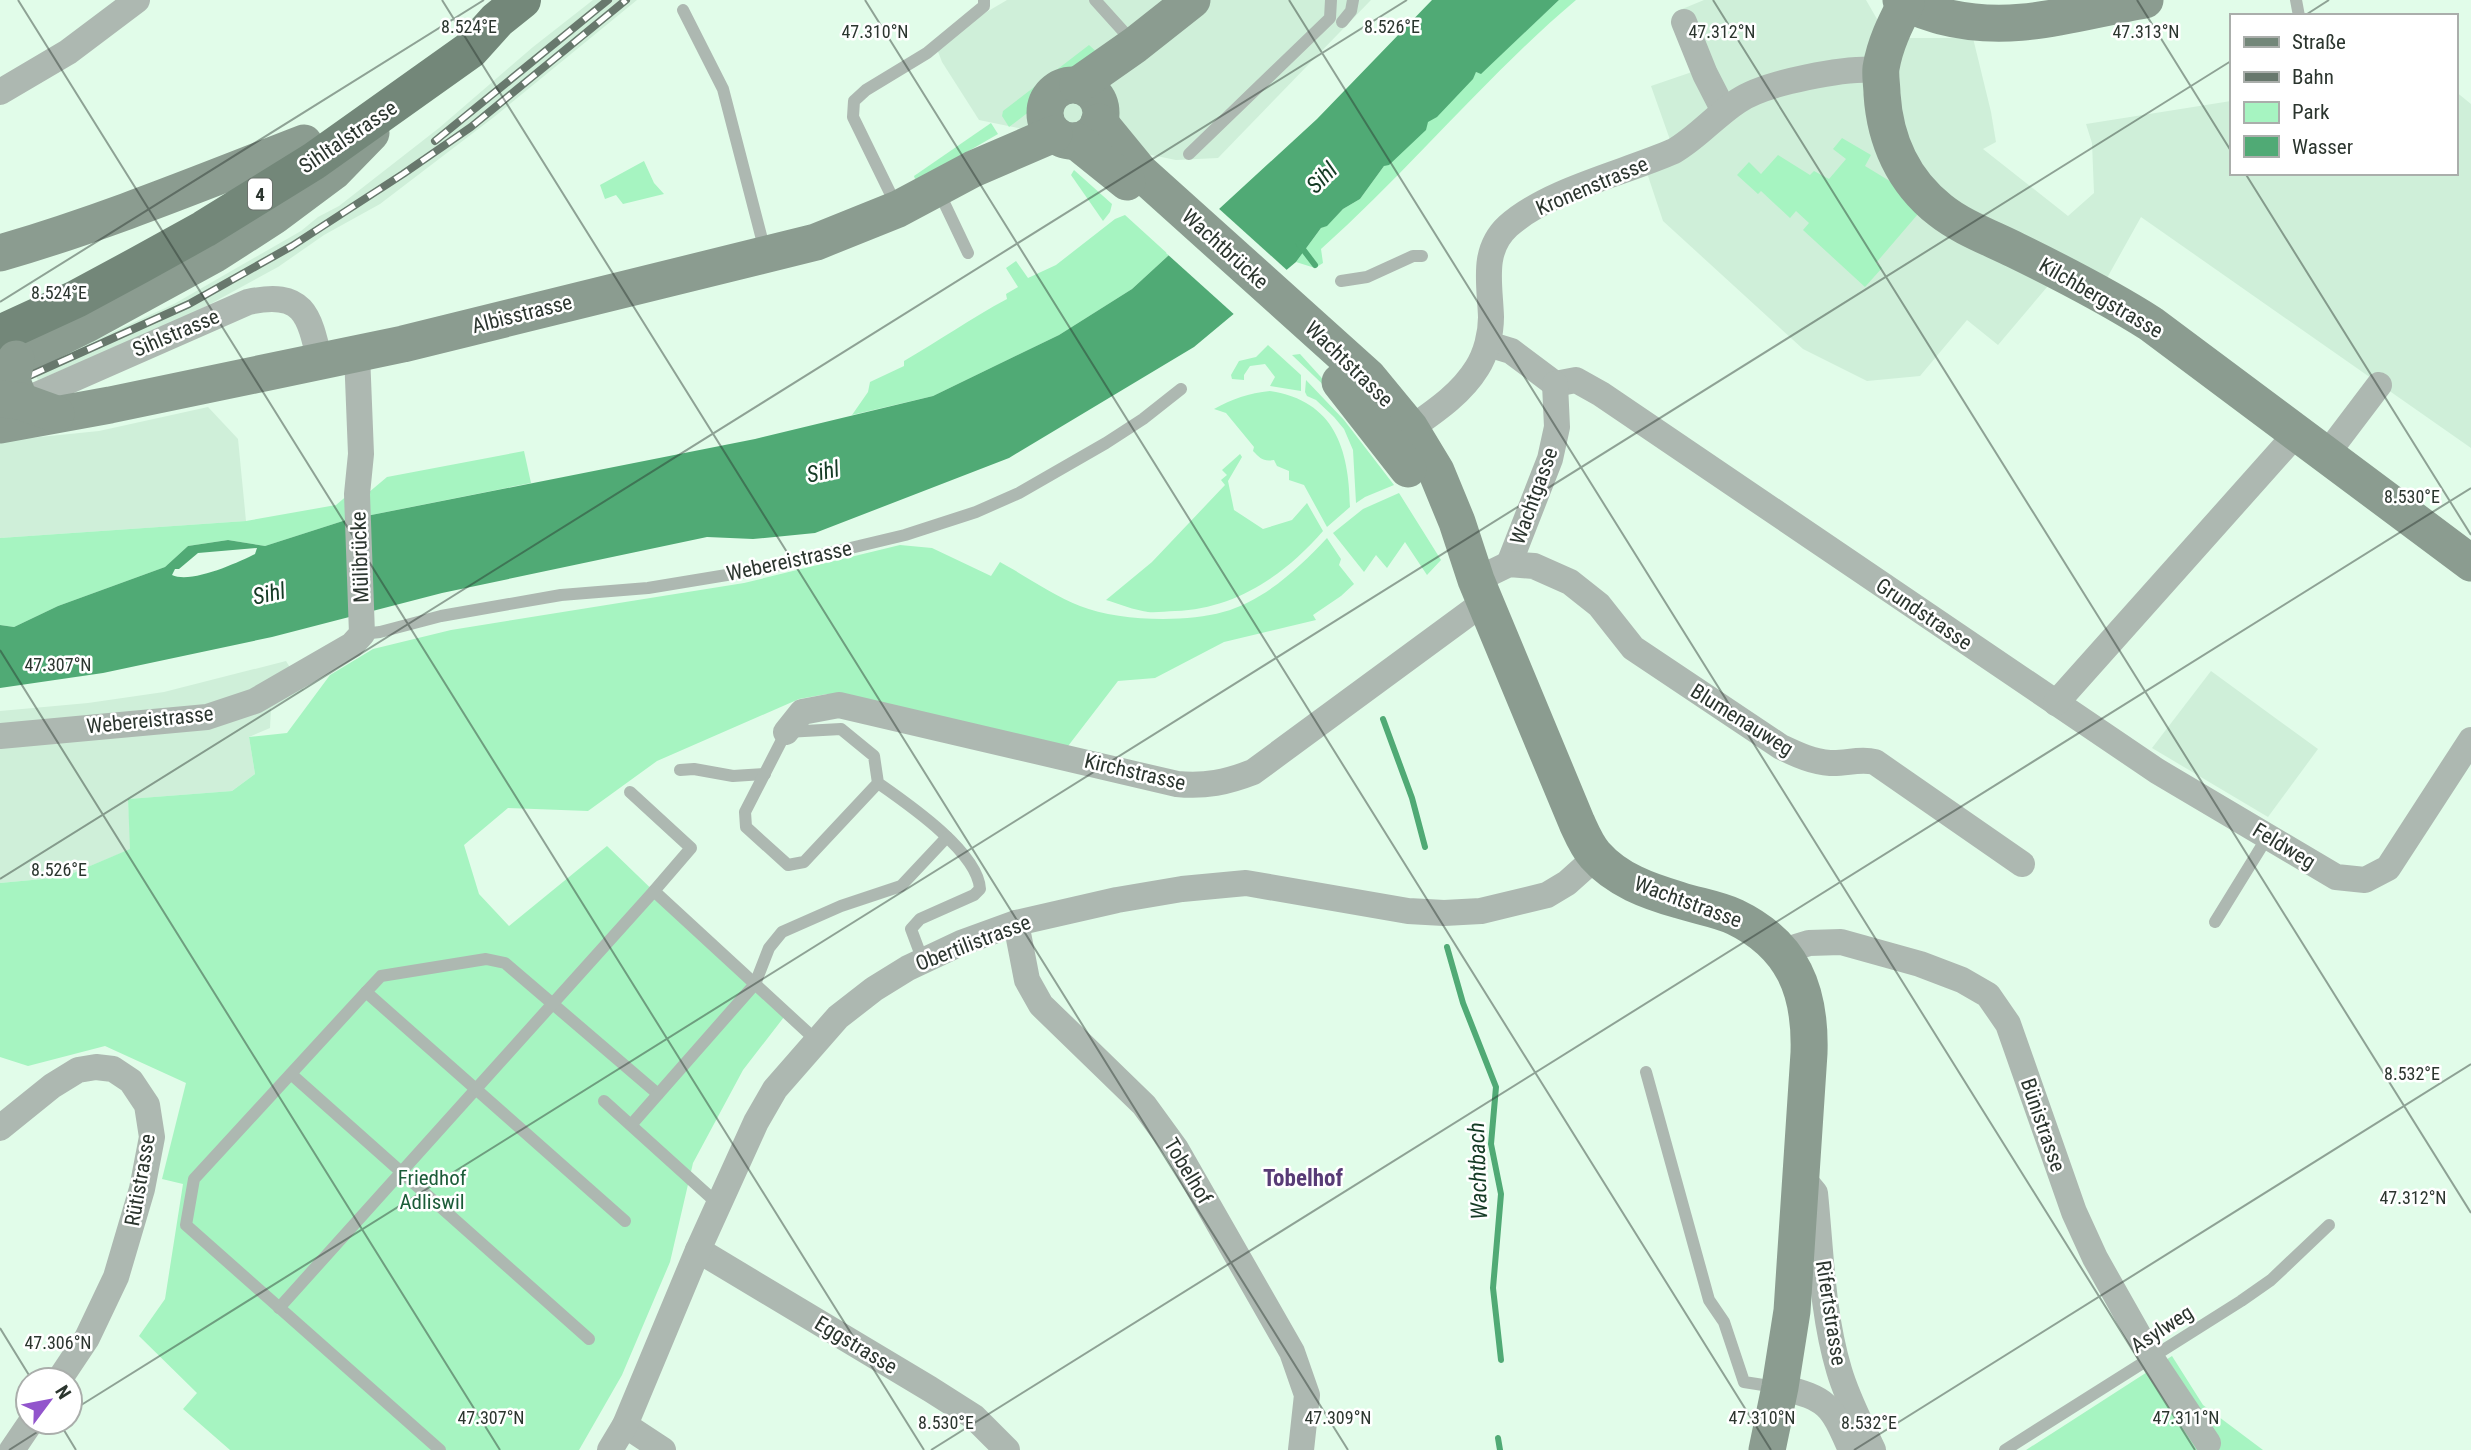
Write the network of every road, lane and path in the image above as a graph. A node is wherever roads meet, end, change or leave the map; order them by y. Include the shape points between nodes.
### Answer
1 (137, 0) edge
2 (984, 0) edge
3 (1095, 0) edge
4 (1192, 0) edge
5 (1331, 0) edge
6 (1353, 0) edge
7 (2145, 0) edge
8 (1904, 2) edge
9 (510, 10) edge
10 (683, 10) dead end
11 (1342, 22) dead end
12 (1684, 22) dead end
13 (1135, 45) junction
14 (1881, 70) junction
15 (0, 92) edge
16 (409, 95) junction
17 (1724, 111) junction
18 (1075, 116) junction
19 (304, 143) junction
20 (1189, 154) dead end
21 (937, 189) junction
22 (898, 209) junction
23 (0, 253) edge
24 (968, 253) dead end
25 (766, 255) junction
26 (1422, 256) dead end
27 (1341, 281) dead end
28 (1279, 310) joint
29 (0, 313) edge
30 (1488, 344) junction
31 (5, 353) edge
32 (357, 354) junction
33 (320, 362) junction
34 (1555, 384) junction
35 (2379, 385) dead end
36 (1181, 389) dead end
37 (5, 409) edge
38 (2297, 433) junction
39 (1400, 436) junction
40 (2326, 455) junction
41 (2471, 563) edge
42 (1509, 564) junction
43 (1481, 593) junction
44 (362, 627) junction
45 (2056, 704) junction
46 (786, 732) junction
47 (0, 736) edge
48 (2471, 740) edge
49 (680, 770) dead end
50 (765, 774) junction
51 (878, 783) junction
52 (630, 792) dead end
53 (2268, 836) junction
54 (947, 837) junction
55 (1596, 856) junction
56 (2022, 864) dead end
57 (654, 891) junction
58 (2215, 922) dead end
59 (1016, 923) junction
60 (1784, 955) junction
61 (923, 961) junction
62 (755, 984) junction
63 (366, 992) junction
64 (553, 1002) junction
65 (817, 1041) junction
66 (1646, 1072) dead end
67 (291, 1074) junction
68 (475, 1089) junction
69 (658, 1094) junction
70 (604, 1101) dead end
71 (631, 1125) junction
72 (0, 1128) edge
73 (401, 1172) junction
74 (1801, 1176) junction
75 (718, 1204) junction
76 (625, 1221) dead end
77 (2329, 1225) dead end
78 (698, 1250) junction
79 (279, 1308) junction
80 (589, 1339) dead end
81 (2152, 1359) junction
82 (68, 1366) edge
83 (1780, 1387) junction
84 (625, 1425) junction
85 (2208, 1443) dead end
86 (440, 1450) edge
87 (610, 1450) edge
88 (663, 1450) edge
89 (1007, 1450) edge
90 (1301, 1450) edge
91 (1767, 1450) edge
92 (1851, 1450) edge
93 (1872, 1450) edge
94 (2005, 1450) edge

1 - 15 street via 68,52
2 - 22 lane via 984,6 928,53 854,101 853,117
3 - 13 lane
4 - 13 main road, Albisstrasse
5 - 20 lane via 1330,18
6 - 11 lane
7 - 8 main road via 2004,25 1949,18
8 - 14 main road, Kilchbergstrasse via 1888,38
9 - 16 main road, Sihltalstrasse / 4 via 470,50
9 - 19 main road, Sihltalstrasse / 4 via 460,35
10 - 25 lane via 723,89
12 - 17 street
13 - 18 main road, Albisstrasse
14 - 17 street, Kronenstrasse via 1787,81 1757,90
14 - 38 main road, Kilchbergstrasse via 1886,127 1894,150 1921,194 1941,212 2127,309
16 - 31 main road, Sihltalstrasse / 4 via 204,229 76,299
16 - 31 main road via 333,172 215,254 122,306
17 - 30 street, Kronenstrasse via 1674,151 1539,205 1508,227 1494,244 1488,266
18 - 21 main road, Albisstrasse
18 - 28 main road, Wachtbrücke via 1125,156 1158,199
19 - 23 main road via 119,215
19 - 29 main road, Sihltalstrasse / 4 via 131,248
21 - 22 main road, Albisstrasse
21 - 24 lane
22 - 25 main road, Albisstrasse via 816,242
25 - 32 main road, Albisstrasse
26 - 27 lane via 1367,277
28 - 39 main road, Wachtstrasse via 1368,377
30 - 34 street via 1511,351
30 - 39 street, Kronenstrasse via 1462,387
31 - 37 main road, bridge via 12,381
32 - 33 main road, Albisstrasse
32 - 44 street, Mülibrücke
33 - 37 main road, Albisstrasse, bridge via 56,414
33 - 37 street, Sihlstrasse via 301,308 290,301 264,299 205,320
34 - 42 street, Wachtgasse via 1557,427 1550,460
34 - 45 street, Grundstrasse via 1576,380 1601,394
35 - 40 street
36 - 44 lane, Webereistrasse via 1106,443 1019,493 905,535 763,569 648,588 561,594 380,632
38 - 40 main road, Kilchbergstrasse
38 - 45 street
39 - 43 main road, Wachtstrasse via 1436,471
40 - 41 main road, Kilchbergstrasse
42 - 43 street
42 - 56 street, Blumenauweg via 1534,566 1570,582 1599,605 1633,648 1781,747 1805,759 1831,764 1863,759 1875,762
43 - 46 street, Kirchstrasse via 1472,611 1253,772 1224,783 1177,784 839,705 802,712
43 - 55 main road, Wachtstrasse via 1577,823
44 - 47 street, Webereistrasse via 352,645 255,701 207,716
45 - 53 street, Feldweg
46 - 50 lane
46 - 51 lane via 841,729 874,756
48 - 53 street, Feldweg via 2388,868 2365,880 2336,877
49 - 50 lane via 733,776
50 - 51 lane via 745,812 746,827 788,865 804,862
51 - 54 lane
52 - 57 lane via 691,848
53 - 58 lane
54 - 61 lane via 974,866 980,889 920,919 911,929
54 - 62 lane via 901,886 782,932 769,948
55 - 59 street, Obertilistrasse via 1557,890 1481,911 1408,911 1246,883 1117,900
55 - 60 main road, Wachtstrasse via 1645,889 1733,916 1761,932
57 - 62 lane
57 - 64 lane
59 - 61 street, Obertilistrasse
59 - 90 street, Tobelhof via 1027,980 1041,1005 1144,1105 1176,1149 1292,1352 1307,1395
60 - 74 main road, Wachtstrasse via 1804,992 1809,1019
60 - 81 street, Bünistrasse via 1809,943 1841,942 1920,964 1988,995 2008,1024 2077,1220
61 - 65 street, Obertilistrasse via 874,989 838,1017
62 - 65 lane
62 - 69 lane
63 - 64 lane via 381,976 486,958 505,963
63 - 67 lane
63 - 68 lane
64 - 68 lane
64 - 69 lane
65 - 75 street, Obertilistrasse via 775,1090 740,1152
66 - 83 lane via 1704,1287 1732,1341 1744,1382
67 - 73 lane
67 - 79 lane via 194,1179 186,1225
68 - 73 lane
68 - 76 lane
69 - 71 lane
70 - 71 lane
71 - 75 lane
72 - 82 street, Rütistrasse via 52,1086 78,1070 96,1067 113,1069 131,1081 147,1105 152,1137 116,1277
73 - 79 lane
73 - 80 lane
74 - 83 main road, Wachtstrasse via 1792,1311
74 - 93 street, Rifertstrasse via 1815,1193 1836,1360
75 - 78 street, Obertilistrasse
77 - 81 lane, Asylweg via 2271,1280
78 - 84 street, Obertilistrasse
78 - 89 street, Eggstrasse via 974,1417
79 - 86 lane
81 - 85 street, Bünistrasse
81 - 94 lane, Asylweg
83 - 91 main road, Wachtstrasse
83 - 92 street via 1809,1395 1829,1407
84 - 87 street, Obertilistrasse
84 - 88 street

